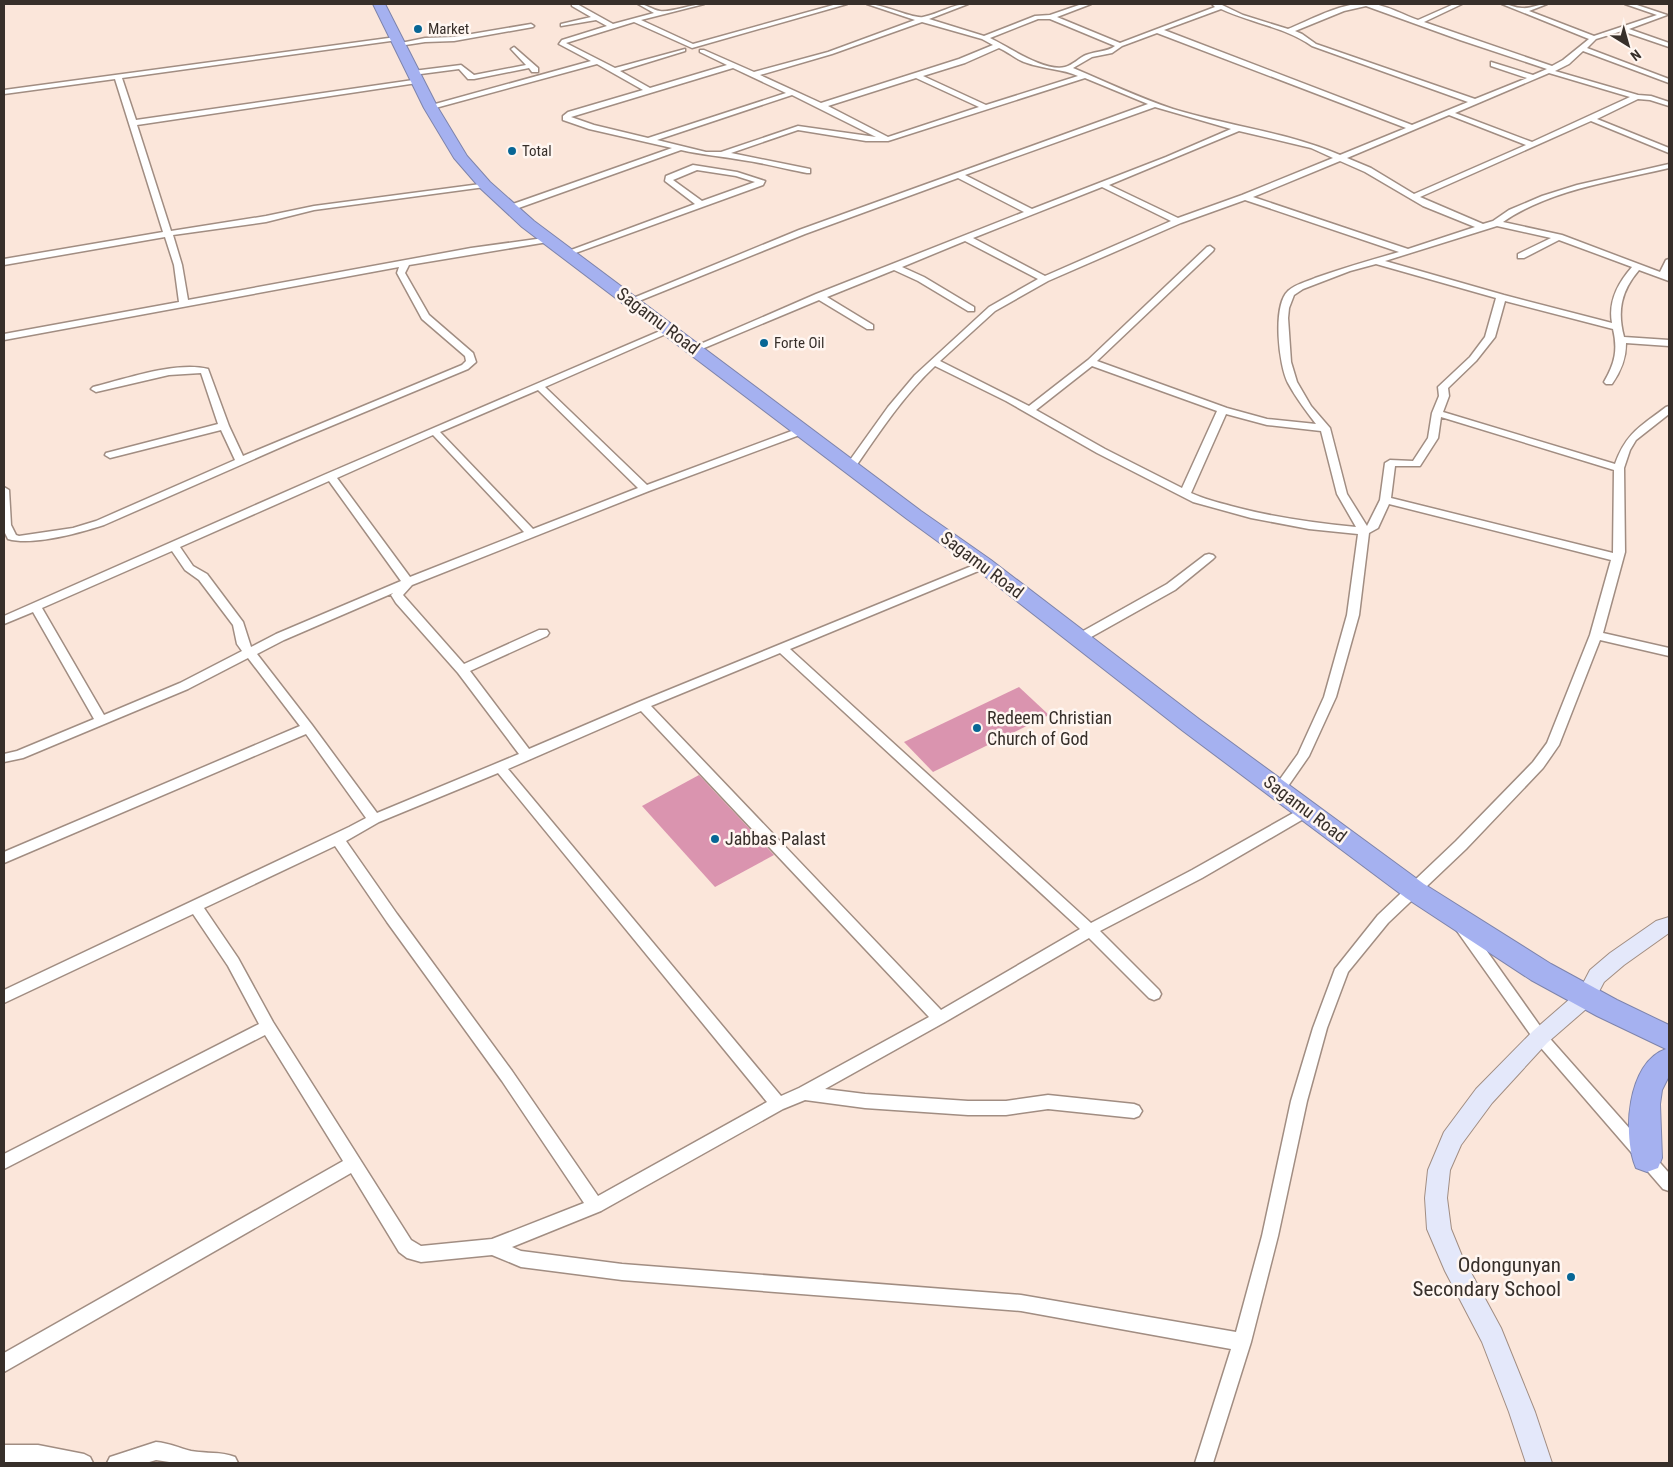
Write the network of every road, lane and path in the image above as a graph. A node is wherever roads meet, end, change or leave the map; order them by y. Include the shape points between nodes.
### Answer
1 (379, 4) edge
2 (641, 4) edge
3 (701, 4) edge
4 (844, 4) edge
5 (870, 4) edge
6 (947, 4) edge
7 (965, 4) edge
8 (1064, 4) edge
9 (1088, 4) edge
10 (1366, 4) edge
11 (1459, 4) edge
12 (1505, 4) edge
13 (1544, 4) edge
14 (1628, 4) edge
15 (574, 5) dead end
16 (1218, 6) edge
17 (955, 7) junction
18 (1071, 9) junction
19 (1524, 10) junction
20 (659, 13) junction
21 (1666, 16) edge
22 (1051, 17) junction
23 (595, 18) junction
24 (634, 20) junction
25 (923, 20) junction
26 (1418, 22) junction
27 (563, 25) dead end
28 (612, 26) junction
29 (532, 28) dead end
30 (1623, 29) junction
31 (1157, 30) junction
32 (1289, 31) junction
33 (984, 38) junction
34 (1594, 38) junction
35 (398, 42) junction
36 (999, 45) junction
37 (1120, 45) junction
38 (1669, 45) edge
39 (514, 48) dead end
40 (1583, 49) junction
41 (682, 50) dead end
42 (702, 51) dead end
43 (597, 62) junction
44 (1494, 64) dead end
45 (530, 66) junction
46 (732, 66) junction
47 (614, 70) junction
48 (1065, 70) junction
49 (1551, 70) junction
50 (752, 74) junction
51 (918, 76) junction
52 (1084, 76) junction
53 (118, 77) junction
54 (415, 77) junction
55 (544, 77) junction
56 (1532, 78) junction
57 (1669, 81) edge
58 (648, 90) junction
59 (4, 92) edge
60 (792, 93) junction
61 (1637, 97) junction
62 (1473, 101) junction
63 (1156, 104) junction
64 (1669, 104) edge
65 (821, 106) junction
66 (984, 106) junction
67 (431, 108) junction
68 (1447, 112) junction
69 (1592, 119) junction
70 (132, 123) junction
71 (1412, 127) junction
72 (1238, 129) junction
73 (888, 139) junction
74 (649, 140) junction
75 (1532, 145) junction
76 (681, 148) junction
77 (1669, 151) edge
78 (722, 154) junction
79 (1340, 158) junction
80 (1669, 166) edge
81 (807, 171) dead end
82 (959, 174) junction
83 (1102, 184) junction
84 (485, 185) junction
85 (1245, 197) junction
86 (1413, 197) junction
87 (701, 204) junction
88 (510, 208) junction
89 (1031, 212) junction
90 (1178, 221) junction
91 (1496, 223) junction
92 (1482, 227) junction
93 (167, 234) junction
94 (966, 238) junction
95 (1559, 238) junction
96 (548, 239) junction
97 (1210, 249) dead end
98 (1409, 252) junction
99 (567, 253) junction
100 (1521, 256) dead end
101 (1374, 260) junction
102 (4, 262) edge
103 (1669, 262) edge
104 (894, 266) junction
105 (1637, 266) junction
106 (403, 268) junction
107 (1666, 277) edge
108 (1046, 279) junction
109 (819, 296) junction
110 (1501, 297) junction
111 (631, 301) junction
112 (184, 304) junction
113 (971, 309) dead end
114 (870, 327) dead end
115 (1617, 327) junction
116 (670, 330) junction
117 (4, 337) edge
118 (1621, 340) junction
119 (1669, 343) edge
120 (694, 348) junction
121 (934, 362) junction
122 (1091, 362) junction
123 (1609, 382) dead end
124 (539, 386) junction
125 (96, 389) dead end
126 (1669, 409) edge
127 (1223, 410) junction
128 (1029, 411) junction
129 (1437, 413) junction
130 (224, 426) junction
131 (1325, 428) junction
132 (434, 431) junction
133 (802, 431) junction
134 (110, 455) dead end
135 (240, 462) junction
136 (850, 467) junction
137 (1619, 468) junction
138 (330, 476) junction
139 (645, 489) junction
140 (4, 490) edge
141 (1185, 494) junction
142 (1385, 500) junction
143 (1364, 531) junction
144 (532, 534) junction
145 (174, 546) junction
146 (1209, 557) dead end
147 (1618, 558) junction
148 (984, 565) junction
149 (408, 582) junction
150 (36, 606) junction
151 (4, 620) edge
152 (543, 632) dead end
153 (1596, 635) junction
154 (1080, 638) junction
155 (782, 648) junction
156 (1669, 652) edge
157 (251, 653) junction
158 (462, 670) junction
159 (643, 705) junction
160 (101, 720) junction
161 (308, 728) junction
162 (527, 755) junction
163 (4, 758) edge
164 (500, 768) junction
165 (1279, 789) junction
166 (1306, 811) junction
167 (374, 819) junction
168 (337, 838) junction
169 (4, 858) edge
170 (1415, 891) junction
171 (196, 906) junction
172 (1455, 917) junction
173 (1669, 925) edge
174 (1090, 930) junction
175 (1154, 994) dead end
176 (4, 997) edge
177 (1586, 997) junction
178 (940, 1018) junction
179 (268, 1026) junction
180 (1540, 1037) junction
181 (1669, 1038) edge
182 (1669, 1060) edge
183 (804, 1093) junction
184 (778, 1104) junction
185 (1134, 1111) dead end
186 (1647, 1158) junction
187 (4, 1162) edge
188 (354, 1163) junction
189 (1669, 1184) edge
190 (595, 1206) junction
191 (492, 1247) junction
192 (1242, 1342) junction
193 (4, 1363) edge
194 (4, 1454) edge
195 (84, 1463) edge
196 (116, 1463) edge
197 (229, 1463) edge
198 (1204, 1463) edge
199 (1539, 1463) edge

1 - 35 highway, Sagamu Road
2 - 20 street
3 - 20 street
4 - 24 street via 692,46
5 - 25 street
6 - 17 street
7 - 17 street
8 - 18 street
9 - 18 street
10 - 26 street
10 - 32 street via 1342,9
11 - 26 street
12 - 19 street
13 - 19 street
14 - 21 street
15 - 23 street
16 - 31 street
16 - 32 street
17 - 25 street
18 - 22 street
19 - 34 street
20 - 24 street
21 - 30 street
22 - 33 street via 1037,17
22 - 37 street
23 - 27 street
23 - 28 street
24 - 28 street
25 - 33 street
25 - 50 street via 830,53
26 - 49 street
28 - 43 street via 562,44
29 - 35 street
30 - 34 street
30 - 38 street
31 - 37 street
31 - 71 street
32 - 62 street via 1330,51
33 - 36 street
34 - 40 street
35 - 53 street
35 - 54 highway, Sagamu Road
36 - 48 street via 1027,61
36 - 51 street
37 - 48 street via 1112,52 1089,56
39 - 45 street
40 - 49 street
40 - 57 street
41 - 47 street
42 - 46 street
43 - 47 street
43 - 55 street
44 - 56 street
45 - 54 street via 474,77 461,67
45 - 55 street
46 - 50 street
46 - 58 street
47 - 58 street
48 - 52 street
49 - 56 street
49 - 61 street
50 - 60 street
51 - 65 street
51 - 66 street
52 - 63 street
52 - 66 street
53 - 59 street
53 - 70 street
54 - 67 highway, Sagamu Road
54 - 70 street
55 - 67 street
56 - 62 street
58 - 74 street via 566,118
60 - 65 street
60 - 74 street
61 - 64 street
61 - 69 street
62 - 68 street
63 - 72 street
63 - 82 street
65 - 73 street
66 - 73 street
67 - 84 highway, Sagamu Road via 461,158
68 - 71 street
68 - 75 street
69 - 75 street
69 - 77 street
70 - 93 street
71 - 79 street
72 - 79 street via 1299,142
72 - 83 street
73 - 78 street via 866,139 798,128
74 - 76 street
75 - 86 street
76 - 78 street
76 - 88 street
78 - 81 street
79 - 85 street
79 - 86 street via 1379,176
80 - 91 street via 1546,198 1512,212
82 - 89 street
82 - 111 street via 802,232
83 - 89 street
83 - 90 street
84 - 88 highway, Sagamu Road
84 - 93 street via 314,208
85 - 90 street
85 - 98 street
86 - 92 street
87 - 87 street via 760,183 761,181 696,167 669,178
87 - 99 street
88 - 96 highway, Sagamu Road
89 - 94 street
90 - 108 street
91 - 92 street
91 - 95 street
92 - 98 street
93 - 102 street
93 - 112 street via 178,265
94 - 104 street
94 - 108 street
95 - 100 street
95 - 105 street
96 - 99 highway, Sagamu Road
96 - 106 street
97 - 122 street
98 - 101 street
99 - 111 highway, Sagamu Road
101 - 110 street
101 - 131 street via 1300,287 1290,294 1284,308 1286,362 1292,382
103 - 107 street
104 - 109 street
104 - 113 street
105 - 107 street
105 - 115 street via 1617,296 1614,312
106 - 112 street via 386,267
106 - 135 street via 425,317 461,346 470,355 471,362
108 - 121 street via 992,309
109 - 114 street
109 - 120 street
110 - 115 street
110 - 129 street via 1490,337 1473,359 1443,387 1444,396
111 - 116 highway, Sagamu Road
112 - 117 street
115 - 118 street
116 - 120 highway, Sagamu Road
116 - 124 street
118 - 119 street
118 - 123 street via 1619,365
120 - 133 highway, Sagamu Road
121 - 128 street
121 - 136 street via 891,409
122 - 127 street
122 - 128 street
124 - 132 street
124 - 139 street
125 - 130 street via 201,369 207,374
126 - 137 street via 1632,438
127 - 131 street via 1267,422
127 - 141 street
128 - 141 street
129 - 137 street
129 - 142 street via 1433,438 1419,461 1409,465 1390,463
130 - 134 street
130 - 135 street
131 - 143 street via 1342,494
132 - 138 street
132 - 144 street
133 - 136 highway, Sagamu Road
133 - 139 street
135 - 140 street via 100,523 74,531 26,538 12,537 6,525
136 - 148 highway, Sagamu Road
137 - 147 street
138 - 145 street
138 - 149 street
139 - 144 street
141 - 143 street via 1251,516
142 - 143 street via 1377,523
142 - 147 street
143 - 165 street via 1353,616 1330,697 1303,756
144 - 149 street
145 - 150 street
145 - 157 street via 189,568 203,577 236,619 243,644
146 - 154 street via 1172,587
147 - 153 street
148 - 154 highway, Sagamu Road
148 - 155 street
149 - 157 street via 317,620
149 - 158 street via 397,595
150 - 151 street
150 - 160 street
152 - 158 street
153 - 156 street
153 - 170 street via 1553,745 1516,789
154 - 165 highway, Sagamu Road
155 - 159 street
155 - 174 street
157 - 160 street via 184,686
157 - 161 street
158 - 162 street
159 - 162 street
159 - 178 street
160 - 163 street
161 - 167 street
161 - 169 street
162 - 164 street
164 - 167 street
164 - 184 street
165 - 166 highway, Sagamu Road
166 - 170 highway, Sagamu Road
166 - 174 street via 1197,874
167 - 168 street
168 - 171 street
168 - 190 street via 507,1076
170 - 172 highway, Sagamu Road
170 - 192 street via 1383,919 1342,969 1320,1028 1299,1101 1270,1236
171 - 176 street
171 - 179 street via 233,962
172 - 177 highway, Sagamu Road
172 - 180 street
173 - 177 street via 1597,976
174 - 175 street
174 - 178 street
177 - 180 street
177 - 181 highway, Sagamu Road
178 - 183 street
179 - 187 street
179 - 188 street
180 - 186 street
180 - 199 street via 1484,1096 1452,1139 1439,1170 1436,1198 1439,1229 1453,1264 1492,1336
182 - 186 highway via 1650,1083 1645,1103
183 - 184 street
183 - 185 street via 968,1108 1006,1108 1048,1102
184 - 190 street
186 - 189 street
188 - 191 street via 404,1246 412,1252 421,1254
188 - 193 street
190 - 191 street
191 - 192 street via 521,1259 622,1272 1021,1303
192 - 198 street
194 - 195 street via 38,1454
196 - 197 street via 156,1451 192,1460

